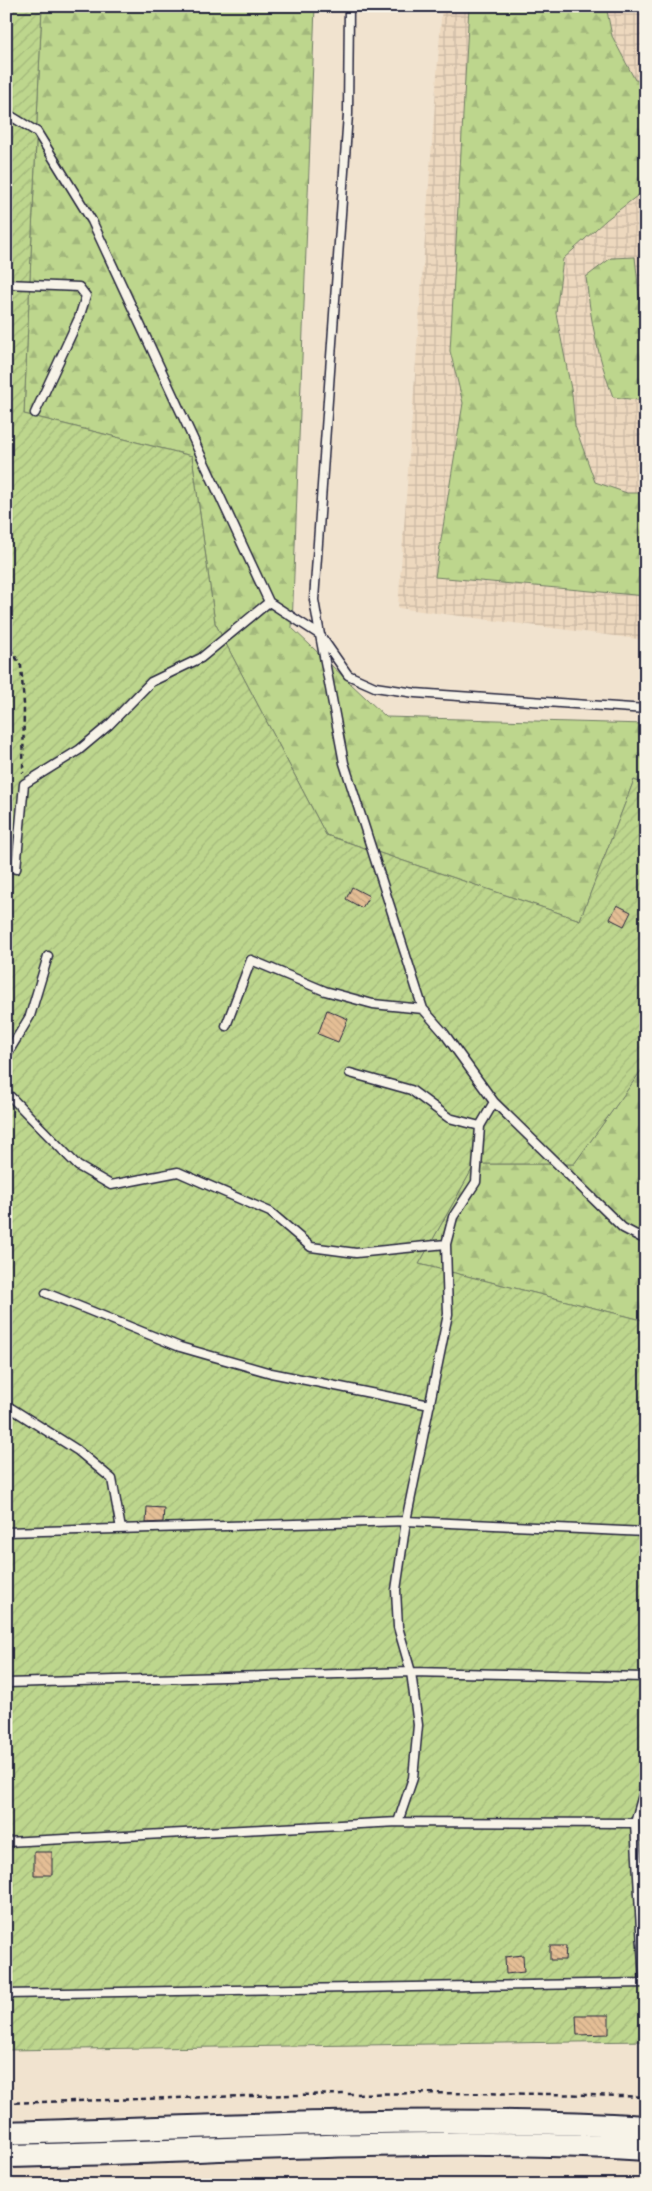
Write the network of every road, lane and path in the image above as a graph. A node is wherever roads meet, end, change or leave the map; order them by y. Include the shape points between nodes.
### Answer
1 (349, 6) edge
2 (6, 114) edge
3 (6, 284) edge
4 (35, 413) dead end
5 (269, 602) junction
6 (320, 635) junction
7 (6, 641) edge
8 (646, 709) edge
9 (24, 784) junction
10 (6, 866) edge
11 (48, 956) dead end
12 (423, 1009) junction
13 (226, 1026) dead end
14 (6, 1056) edge
15 (350, 1073) dead end
16 (6, 1092) edge
17 (494, 1102) junction
18 (480, 1126) junction
19 (646, 1240) edge
20 (446, 1244) junction
21 (46, 1292) dead end
22 (6, 1405) edge
23 (430, 1405) junction
24 (406, 1521) junction
25 (121, 1529) junction
26 (6, 1532) edge
27 (646, 1532) edge
28 (411, 1672) junction
29 (646, 1677) edge
30 (6, 1682) edge
31 (646, 1784) edge
32 (398, 1822) junction
33 (635, 1823) junction
34 (6, 1842) edge
35 (645, 1983) edge
36 (6, 1994) edge
37 (646, 2097) edge
38 (6, 2103) edge
39 (646, 2127) edge
40 (6, 2133) edge
41 (646, 2149) edge
42 (6, 2156) edge

1 - 6 lane via 348,114 314,600
2 - 5 lane via 36,132 92,221
3 - 4 lane via 79,287 86,296
5 - 6 lane
5 - 9 lane via 201,658 151,682 79,750
6 - 8 lane via 348,675 374,687 415,693
6 - 12 lane via 344,763
7 - 9 path via 21,666
9 - 10 lane via 16,869
11 - 14 lane via 30,1016
12 - 13 lane via 373,1004 325,991 251,960
12 - 17 lane
15 - 18 lane via 411,1090 449,1118
16 - 20 lane via 78,1166 111,1185 178,1172 270,1212 311,1247 356,1253
17 - 18 lane
17 - 19 lane via 623,1228
18 - 20 lane via 476,1182 453,1218
20 - 23 lane via 448,1314
21 - 23 lane via 180,1347 271,1373
22 - 25 lane via 77,1450 112,1479
23 - 24 lane
24 - 25 lane
24 - 27 lane
24 - 28 lane via 396,1590 398,1627
25 - 26 lane
28 - 29 lane
28 - 30 lane
28 - 32 lane via 418,1725 413,1778
31 - 33 lane
32 - 33 lane
32 - 34 lane
33 - 35 lane
35 - 36 lane
37 - 38 path via 553,2093 335,2093
39 - 40 main road via 354,2122
41 - 42 main road via 355,2145

